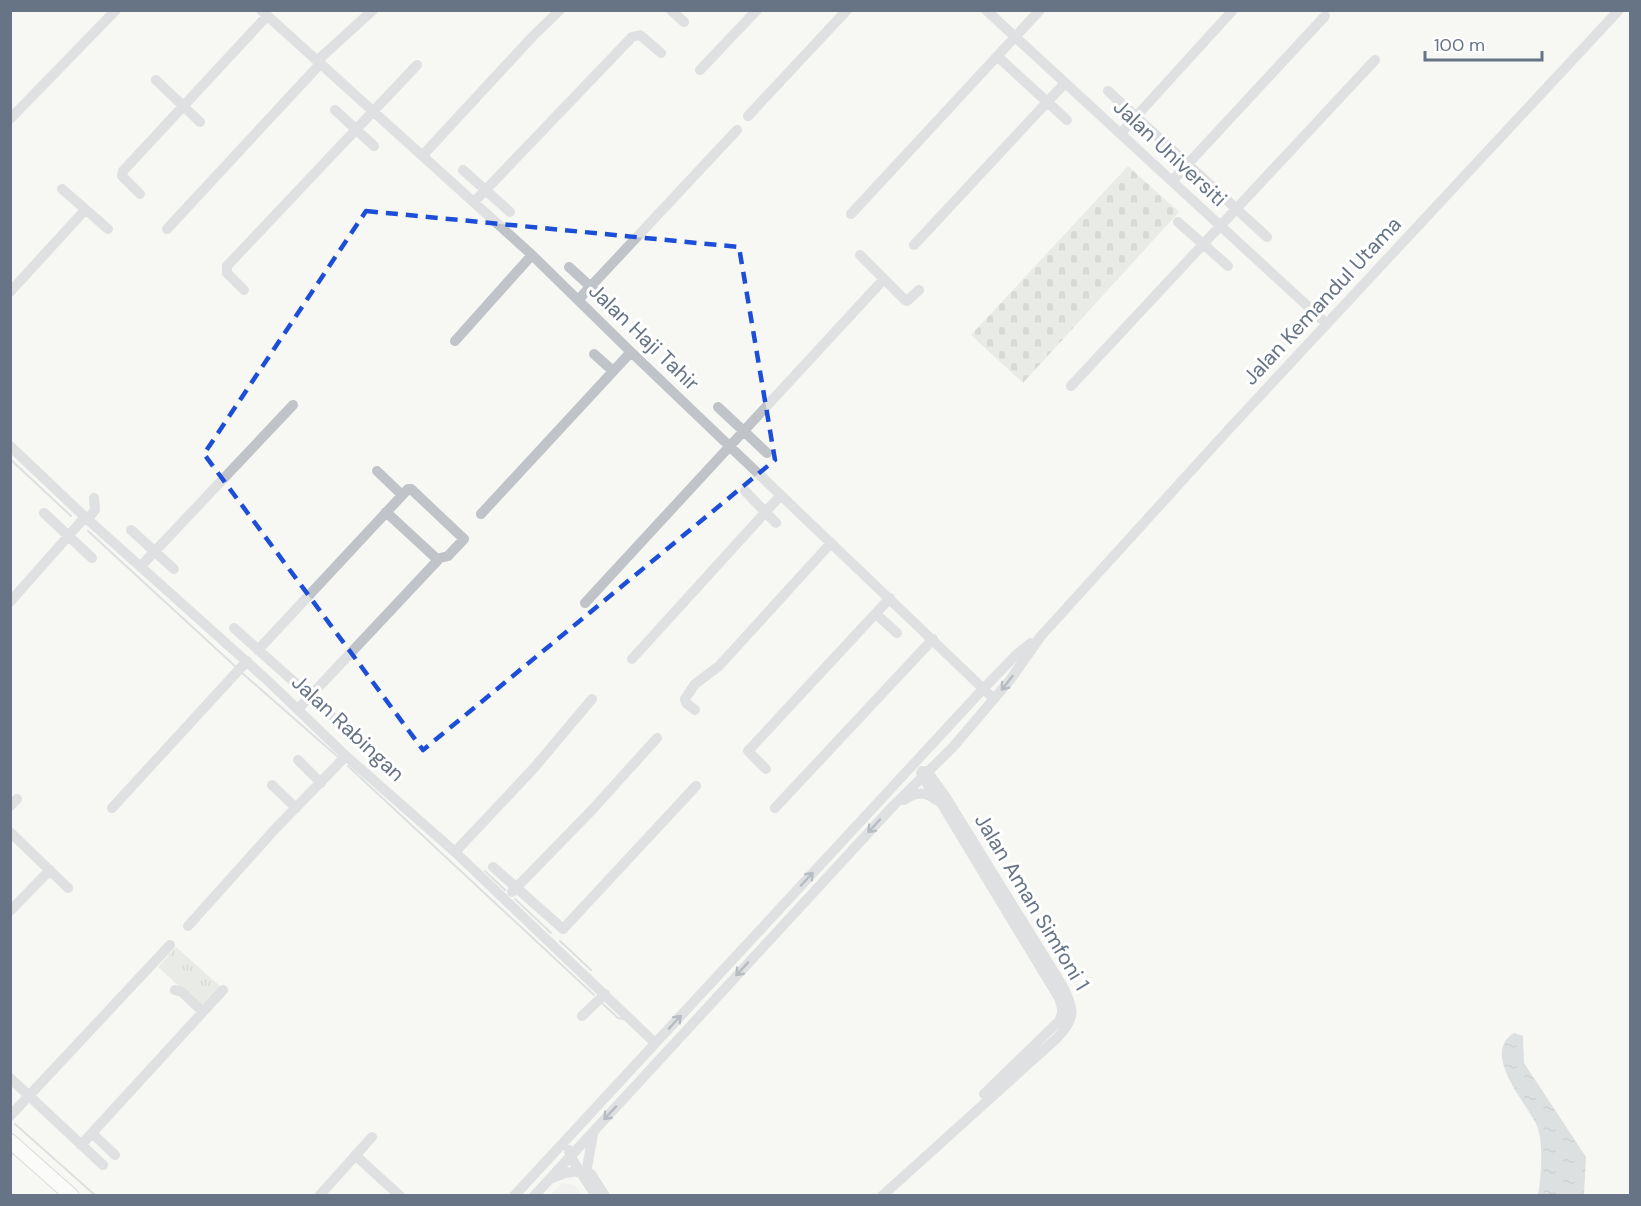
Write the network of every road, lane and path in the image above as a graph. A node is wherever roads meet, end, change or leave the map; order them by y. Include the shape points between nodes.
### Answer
1 (116, 10) edge
2 (373, 10) edge
3 (560, 10) edge
4 (671, 10) edge
5 (757, 10) edge
6 (847, 10) edge
7 (986, 10) edge
8 (1040, 10) edge
9 (1233, 10) edge
10 (1619, 10) edge
11 (264, 13) edge
12 (1324, 16) dead end
13 (684, 22) dead end
14 (1014, 38) junction
15 (661, 53) dead end
16 (997, 56) junction
17 (1375, 60) dead end
18 (320, 62) junction
19 (417, 65) dead end
20 (700, 70) dead end
21 (156, 80) dead end
22 (1064, 84) junction
23 (1108, 91) dead end
24 (1047, 102) junction
25 (185, 106) junction
26 (335, 110) dead end
27 (374, 112) junction
28 (748, 116) dead end
29 (1136, 117) junction
30 (10, 119) edge
31 (1066, 120) dead end
32 (200, 122) dead end
33 (357, 130) junction
34 (737, 130) dead end
35 (1121, 133) junction
36 (374, 146) dead end
37 (423, 155) junction
38 (1188, 164) junction
39 (463, 170) dead end
40 (1172, 181) junction
41 (62, 189) dead end
42 (486, 190) junction
43 (140, 194) dead end
44 (474, 202) junction
45 (1236, 209) junction
46 (85, 210) junction
47 (510, 212) dead end
48 (851, 214) dead end
49 (1178, 222) dead end
50 (1220, 227) junction
51 (108, 229) dead end
52 (167, 229) dead end
53 (1268, 237) dead end
54 (1203, 244) junction
55 (914, 245) dead end
56 (532, 255) junction
57 (860, 255) dead end
58 (1228, 266) dead end
59 (569, 267) dead end
60 (884, 279) junction
61 (590, 286) junction
62 (244, 290) dead end
63 (918, 290) dead end
64 (10, 292) edge
65 (578, 300) junction
66 (615, 309) dead end
67 (1327, 324) junction
68 (455, 341) dead end
69 (631, 352) junction
70 (594, 354) dead end
71 (613, 371) junction
72 (1071, 386) dead end
73 (293, 405) dead end
74 (718, 407) dead end
75 (744, 431) junction
76 (10, 446) edge
77 (730, 446) junction
78 (767, 453) dead end
79 (377, 471) dead end
80 (745, 491) dead end
81 (402, 495) junction
82 (781, 495) junction
83 (94, 498) dead end
84 (386, 512) junction
85 (44, 513) dead end
86 (765, 513) junction
87 (481, 514) dead end
88 (87, 518) junction
89 (776, 523) dead end
90 (131, 530) dead end
91 (68, 537) junction
92 (831, 543) junction
93 (155, 550) junction
94 (92, 558) dead end
95 (439, 559) junction
96 (141, 566) junction
97 (174, 569) dead end
98 (890, 598) junction
99 (10, 602) edge
100 (585, 603) dead end
101 (876, 614) junction
102 (234, 628) dead end
103 (897, 633) dead end
104 (1041, 636) junction
105 (933, 639) junction
106 (258, 650) junction
107 (632, 659) dead end
108 (241, 667) junction
109 (983, 689) junction
110 (309, 696) junction
111 (592, 699) dead end
112 (994, 699) junction
113 (298, 710) junction
114 (695, 710) dead end
115 (331, 715) dead end
116 (657, 738) dead end
117 (932, 744) junction
118 (953, 747) junction
119 (346, 756) junction
120 (298, 760) dead end
121 (766, 769) dead end
122 (924, 774) junction
123 (321, 783) junction
124 (896, 783) junction
125 (272, 785) dead end
126 (696, 786) dead end
127 (943, 799) junction
128 (893, 806) junction
129 (112, 808) dead end
130 (296, 808) junction
131 (775, 808) dead end
132 (10, 832) edge
133 (455, 852) junction
134 (493, 867) dead end
135 (50, 870) junction
136 (68, 888) dead end
137 (516, 888) junction
138 (505, 899) junction
139 (10, 911) edge
140 (188, 926) dead end
141 (170, 945) dead end
142 (175, 990) dead end
143 (223, 990) dead end
144 (604, 994) junction
145 (203, 1012) junction
146 (582, 1016) dead end
147 (655, 1043) junction
148 (10, 1078) edge
149 (30, 1096) junction
150 (10, 1116) edge
151 (578, 1126) junction
152 (594, 1131) junction
153 (92, 1133) junction
154 (372, 1137) dead end
155 (10, 1141) edge
156 (81, 1145) junction
157 (571, 1154) junction
158 (115, 1155) dead end
159 (356, 1155) junction
160 (103, 1165) dead end
161 (542, 1165) junction
162 (584, 1169) junction
163 (547, 1181) junction
164 (72, 1196) edge
165 (320, 1196) edge
166 (400, 1196) edge
167 (514, 1196) edge
168 (534, 1196) edge
169 (596, 1196) edge
170 (605, 1196) edge
171 (873, 1196) edge
172 (882, 1196) edge

1 - 30 street
2 - 18 street
3 - 37 street
4 - 13 street
5 - 20 street
6 - 28 street
7 - 14 street, Jalan Universiti
8 - 14 street
9 - 29 street
10 - 67 street, Jalan Kemandul Utama
11 - 18 street, Jalan Haji Tahir
11 - 25 street
12 - 38 street
14 - 16 street
14 - 22 street, Jalan Universiti
15 - 42 street via 640,35 632,37
16 - 24 street
16 - 48 street
17 - 45 street
18 - 27 street, Jalan Haji Tahir
18 - 52 street
19 - 27 street
21 - 25 street
22 - 24 street
22 - 35 street, Jalan Universiti
23 - 29 street
24 - 31 street
24 - 55 street
25 - 32 street
25 - 43 street via 123,171 122,176
26 - 33 street
27 - 33 street
27 - 37 street, Jalan Haji Tahir
29 - 35 street
29 - 38 street
33 - 36 street
33 - 62 street via 227,266 227,273
34 - 61 street
35 - 40 street, Jalan Universiti
37 - 44 street, Jalan Haji Tahir
38 - 40 street
38 - 45 street
39 - 42 street
40 - 50 street, Jalan Universiti
41 - 46 street
42 - 44 street
42 - 47 street
44 - 56 street, Jalan Haji Tahir
45 - 50 street
45 - 53 street
46 - 51 street
46 - 64 street
49 - 54 street
50 - 54 street
50 - 67 street, Jalan Universiti
54 - 58 street
54 - 72 street
56 - 65 street, Jalan Haji Tahir
56 - 68 street
57 - 60 street
59 - 61 street
60 - 63 street via 907,301
60 - 75 street
61 - 65 street
61 - 66 street
65 - 69 street, Jalan Haji Tahir
67 - 104 street, Jalan Kemandul Utama
69 - 71 street
69 - 77 street, Jalan Haji Tahir
70 - 71 street
71 - 87 street
73 - 93 street
74 - 75 street
75 - 77 street
75 - 78 street
76 - 88 street, Jalan Rabingan
77 - 82 street, Jalan Haji Tahir
77 - 100 street
79 - 81 street
80 - 86 street
81 - 84 street
81 - 95 street via 411,489 464,539 448,556
82 - 86 street
82 - 92 street, Jalan Haji Tahir
83 - 88 street via 95,510
84 - 95 street
84 - 106 street
85 - 91 street
86 - 89 street
86 - 107 street
88 - 91 street
88 - 96 street, Jalan Rabingan
90 - 93 street
91 - 94 street
91 - 99 street
92 - 98 street, Jalan Haji Tahir
92 - 114 street via 719,666 695,684 686,699
93 - 96 street
93 - 97 street
95 - 110 street
96 - 108 street, Jalan Rabingan
98 - 101 street
98 - 105 street, Jalan Haji Tahir
101 - 103 street
101 - 121 street via 748,751
102 - 106 street
104 - 109 street
104 -> 112 street
105 - 109 street, Jalan Haji Tahir
105 - 131 street
106 - 110 street
108 - 113 street, Jalan Rabingan
108 - 129 street
109 - 112 street, Jalan Haji Tahir
109 - 117 street
110 - 113 street
110 - 115 street
111 - 133 street
112 - 118 street
113 - 119 street, Jalan Rabingan
116 - 137 street
117 - 122 street
117 - 124 street
118 - 122 street
118 - 127 street via 939,774
119 - 123 street
119 - 133 street, Jalan Rabingan
120 - 123 street
122 - 124 street
122 - 127 street, Jalan Aman Simfoni 1
122 - 128 street
123 - 130 street
147 -> 124 street
125 - 130 street
126 - 137 street via 563,929
127 - 128 street via 914,794
127 - 171 street, Jalan Aman Simfoni 1 via 1059,998 1063,1015 1050,1032
127 - 172 street, Jalan Aman Simfoni 1 via 1062,985 1068,996 1071,1022
128 -> 152 street
130 - 140 street
132 - 135 street
133 - 138 street, Jalan Rabingan
134 - 137 street
135 - 136 street
135 - 139 street
137 - 138 street
138 - 144 street, Jalan Rabingan
141 - 149 street
142 - 145 street
143 - 145 street
144 - 146 street
144 - 147 street, Jalan Rabingan
145 - 153 street
147 - 151 street
148 - 149 street
149 - 150 street
149 - 156 street
151 - 157 street
151 - 161 street
152 - 157 street
152 - 162 street
153 - 156 street
153 - 158 street
154 - 159 street
155 - 164 main road
156 - 160 street
157 - 161 street
157 - 162 street
157 - 163 street
159 - 165 street
159 - 166 street
161 - 167 street
162 - 163 street
162 - 169 street
162 - 170 street
163 - 168 street

